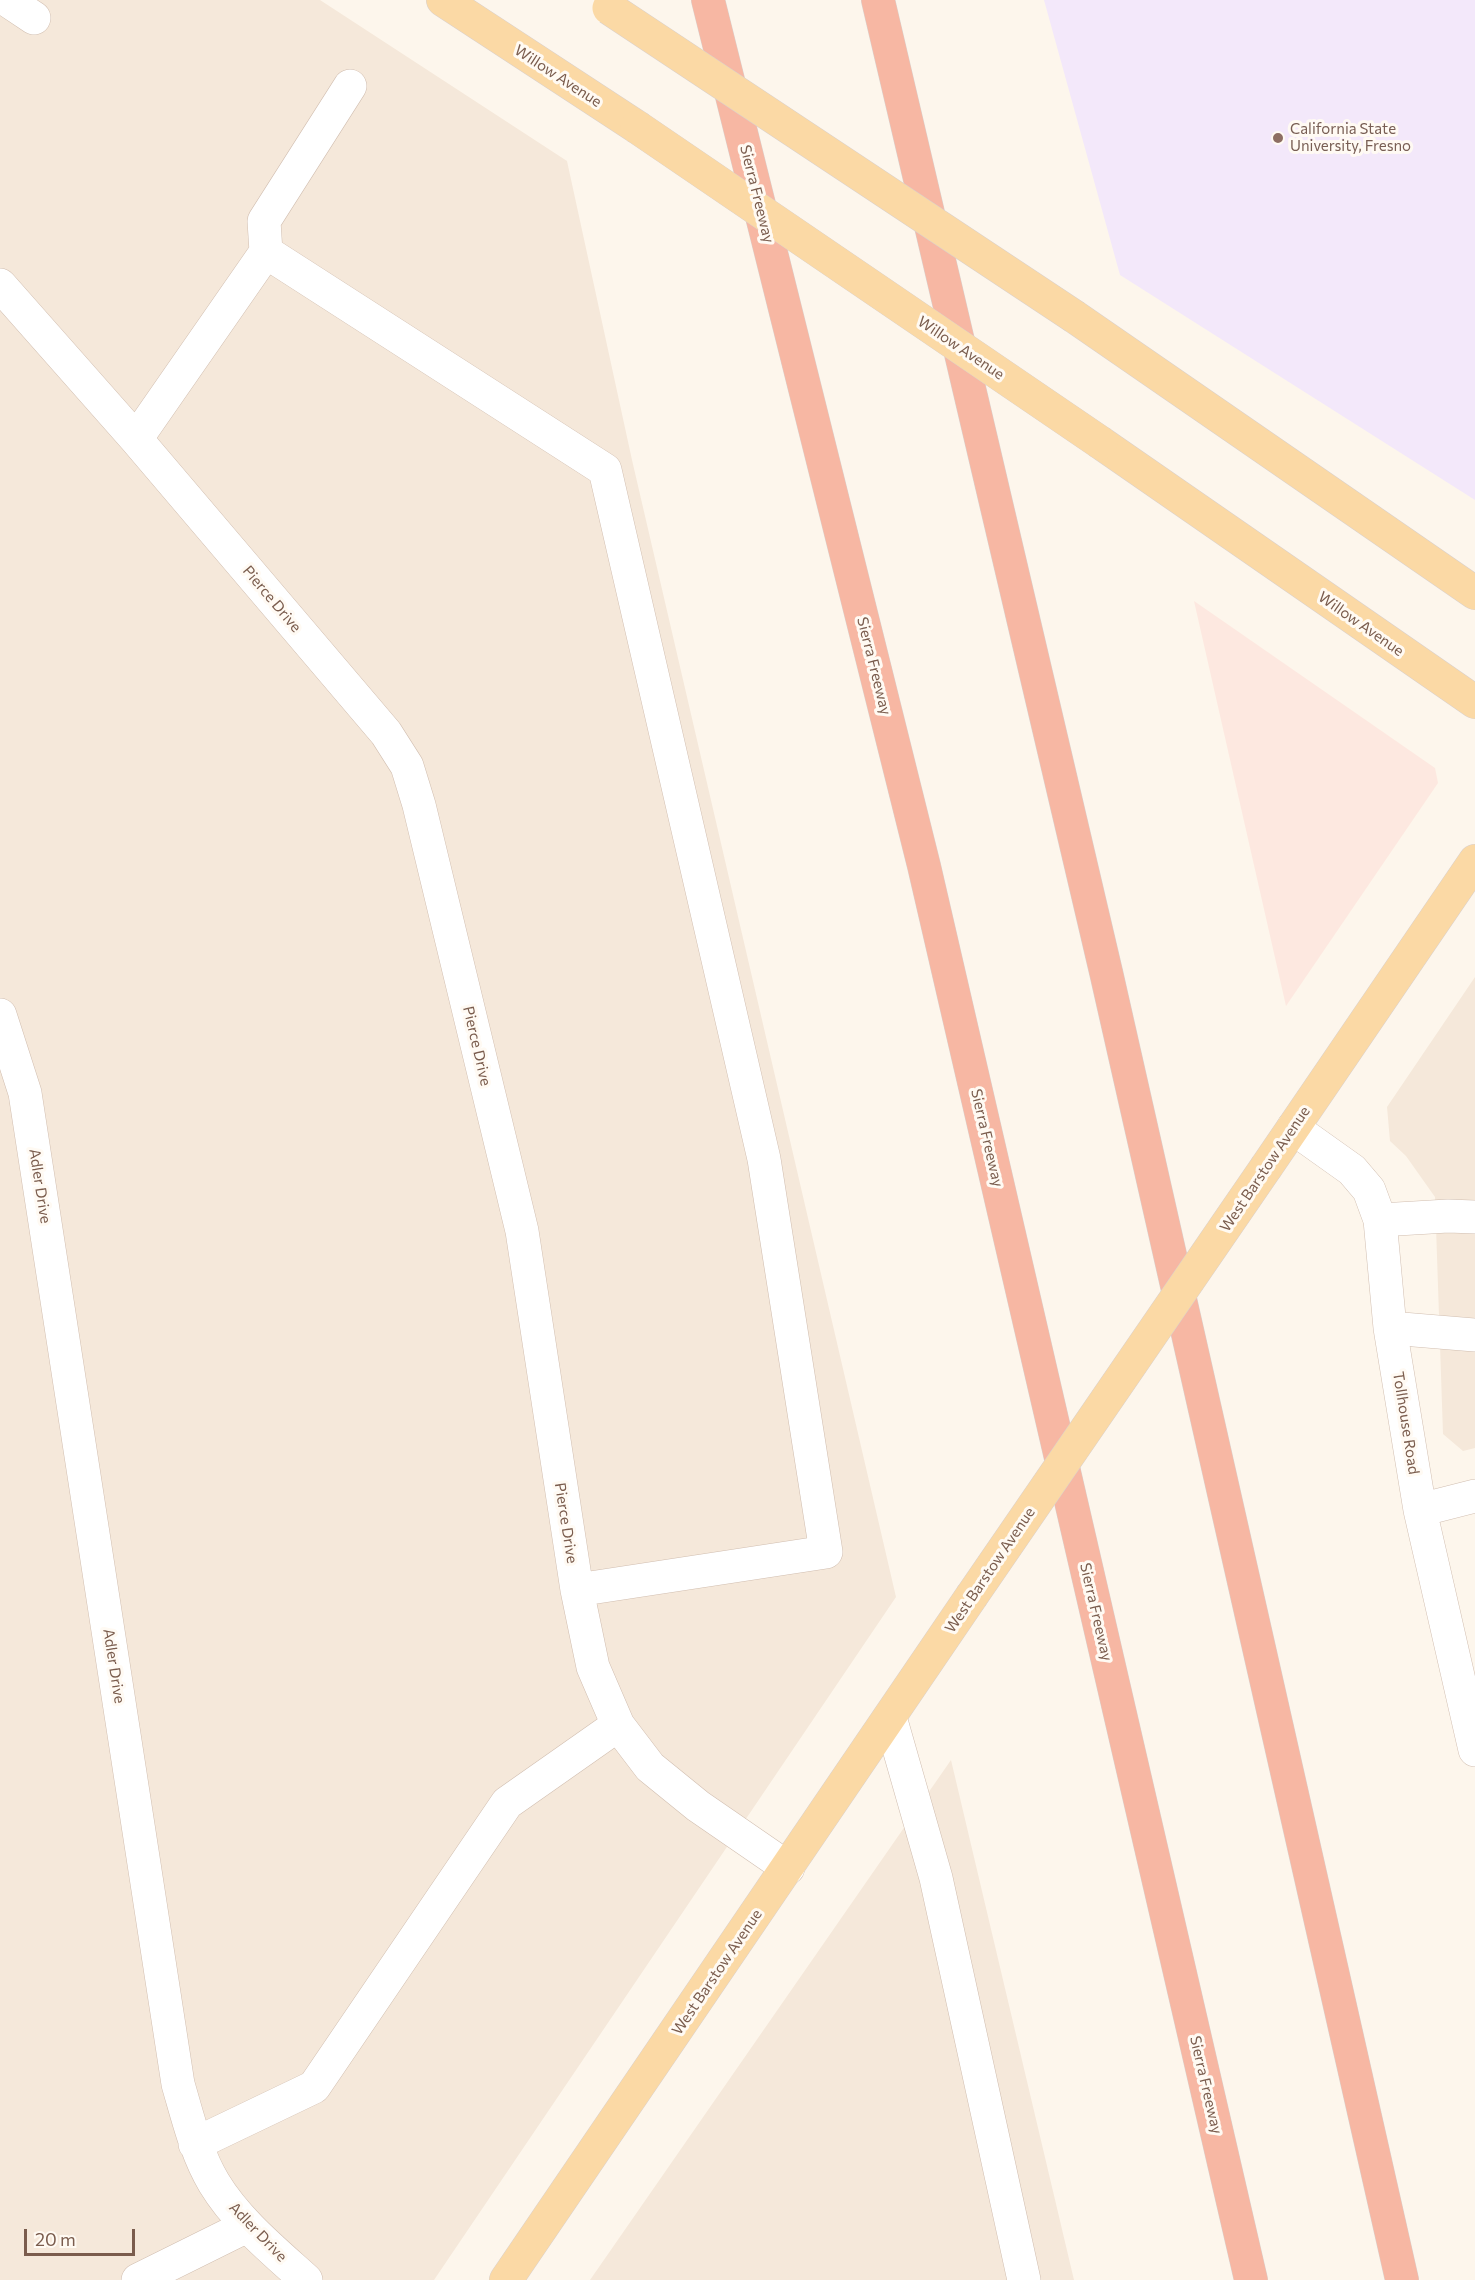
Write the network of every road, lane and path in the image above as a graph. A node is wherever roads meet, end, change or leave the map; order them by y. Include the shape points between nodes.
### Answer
1 (7, 0) edge
2 (443, 0) edge
3 (708, 0) edge
4 (878, 0) edge
5 (602, 4) edge
6 (34, 18) dead end
7 (350, 86) dead end
8 (266, 252) junction
9 (0, 285) edge
10 (136, 439) junction
11 (1475, 593) edge
12 (1475, 702) edge
13 (1475, 861) edge
14 (0, 1015) edge
15 (1293, 1128) junction
16 (1475, 1217) edge
17 (1380, 1220) junction
18 (1390, 1328) junction
19 (1475, 1335) edge
20 (1475, 1496) edge
21 (1420, 1510) junction
22 (577, 1590) junction
23 (890, 1717) junction
24 (618, 1725) junction
25 (1475, 1750) edge
26 (788, 1868) junction
27 (195, 2144) junction
28 (247, 2226) junction
29 (138, 2280) edge
30 (306, 2280) edge
31 (506, 2280) edge
32 (1024, 2280) edge
33 (1251, 2280) edge
34 (1402, 2280) edge

1 - 6 street
2 - 12 main road, Willow Avenue, bridge via 637,127
3 - 33 highway, Sierra Freeway via 924,866
4 - 34 highway via 1106,972
5 - 11 main road, bridge via 1075,317
7 - 8 street via 264,220
8 - 10 street
8 - 22 street via 605,470 764,1159 826,1552
9 - 10 street, Pierce Drive
10 - 22 street, Pierce Drive via 386,733 407,766 522,1232
13 - 15 main road, West Barstow Avenue
14 - 27 street, Adler Drive via 25,1093 178,2084
15 - 17 street, Tollhouse Road via 1352,1170 1369,1190
15 - 23 main road, West Barstow Avenue, bridge
16 - 17 street
17 - 18 street, Tollhouse Road
18 - 19 street
18 - 21 street, Tollhouse Road
20 - 21 street
21 - 25 street, Tollhouse Road
22 - 24 street, Pierce Drive via 593,1667
23 - 26 main road, West Barstow Avenue
23 - 32 street via 936,1878
24 - 26 street, Pierce Drive via 650,1767 698,1806
24 - 27 street via 507,1803 314,2087
26 - 31 main road, West Barstow Avenue
27 - 28 street, Adler Drive via 215,2185
28 - 29 street
28 - 30 street, Adler Drive

